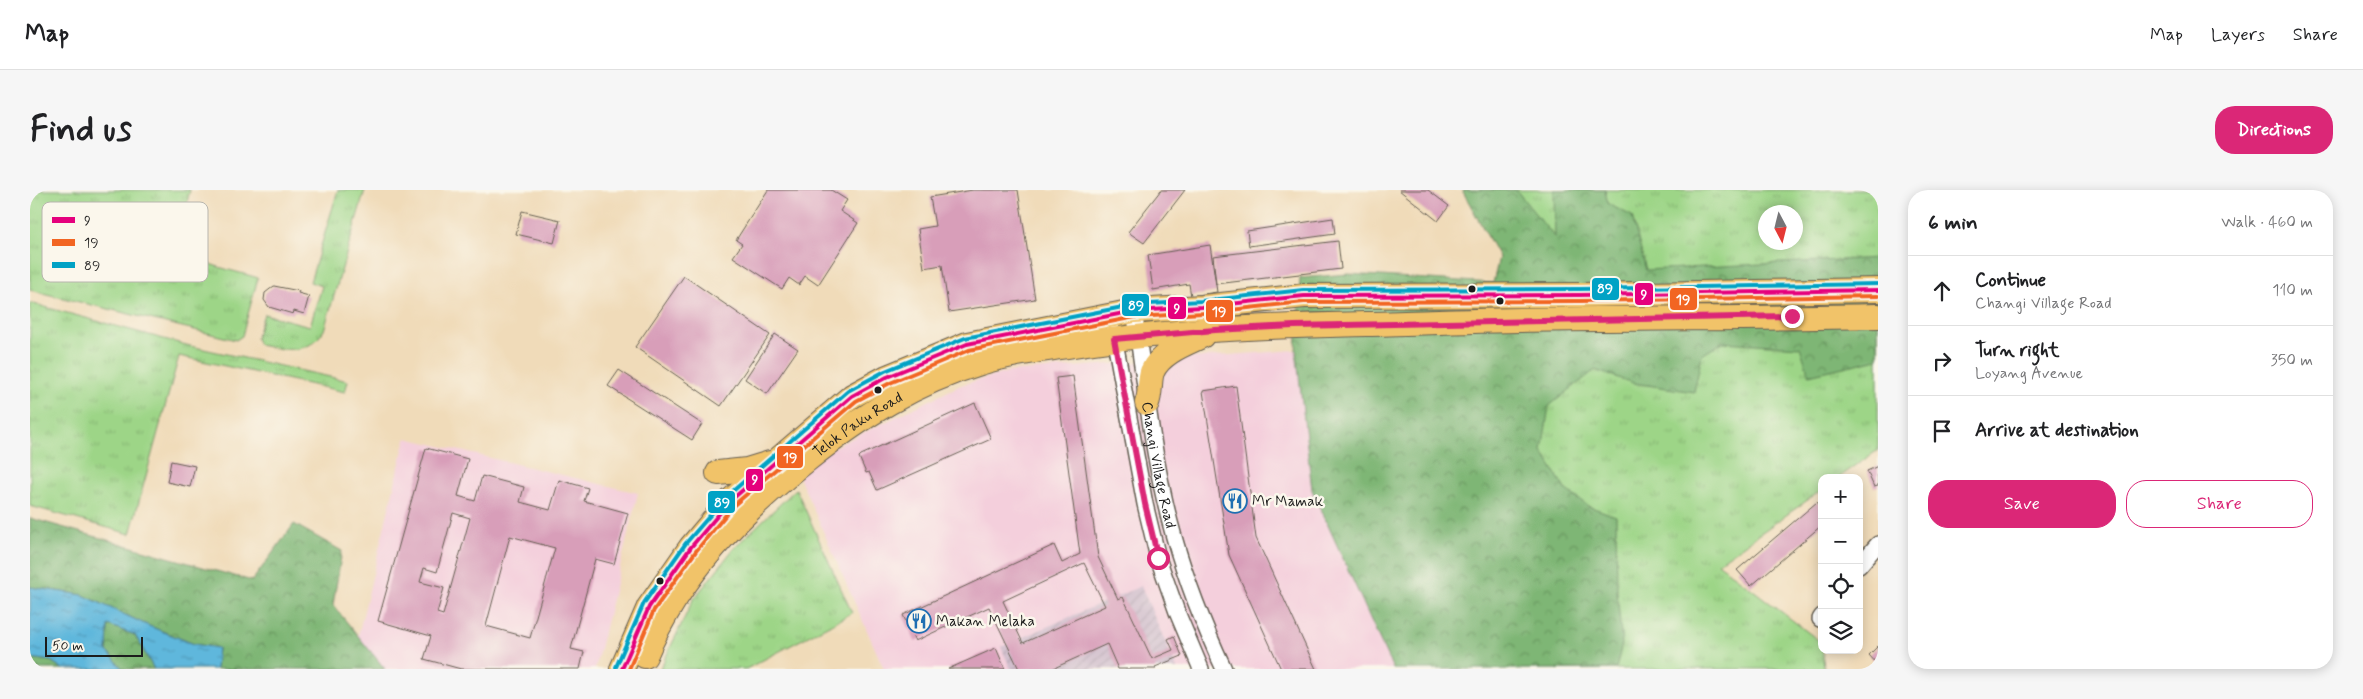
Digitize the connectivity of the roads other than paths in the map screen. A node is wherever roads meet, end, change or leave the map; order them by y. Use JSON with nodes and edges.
{"nodes":[{"id":1,"x":1878,"y":290,"type":"edge"},
{"id":2,"x":1134,"y":311,"type":"junction"},
{"id":3,"x":1111,"y":315,"type":"junction"},
{"id":4,"x":1878,"y":316,"type":"edge"},
{"id":5,"x":1215,"y":330,"type":"junction"},
{"id":6,"x":1138,"y":337,"type":"junction"},
{"id":7,"x":1114,"y":339,"type":"junction"},
{"id":8,"x":1147,"y":403,"type":"junction"},
{"id":9,"x":774,"y":462,"type":"junction"},
{"id":10,"x":718,"y":473,"type":"dead end"},
{"id":11,"x":1878,"y":544,"type":"edge"},
{"id":12,"x":1861,"y":564,"type":"edge"},
{"id":13,"x":622,"y":669,"type":"edge"},
{"id":14,"x":639,"y":669,"type":"edge"},
{"id":15,"x":1201,"y":669,"type":"edge"},
{"id":16,"x":1224,"y":669,"type":"edge"}],
"edges":[{"from":1,"to":2,"type":"main road","name":"Telok Paku Road"},
{"from":2,"to":3,"type":"main road","name":"Telok Paku Road"},
{"from":2,"to":6,"type":"street","name":"Changi Village Road"},
{"from":3,"to":7,"type":"street","name":"Changi Village Road"},
{"from":3,"to":9,"type":"main road","name":"Telok Paku Road"},
{"from":4,"to":5,"type":"main road","name":"Telok Paku Road"},
{"from":5,"to":6,"type":"main road","name":"Telok Paku Road"},
{"from":5,"to":8,"type":"main road"},
{"from":6,"to":7,"type":"main road","name":"Telok Paku Road"},
{"from":6,"to":8,"type":"street","name":"Changi Village Road"},
{"from":7,"to":14,"type":"main road","name":"Telok Paku Road"},
{"from":7,"to":15,"type":"street","name":"Changi Village Road"},
{"from":8,"to":16,"type":"street","name":"Changi Village Road"},
{"from":9,"to":10,"type":"main road"},
{"from":9,"to":13,"type":"main road","name":"Telok Paku Road"},
{"from":11,"to":12,"type":"street"}]}
